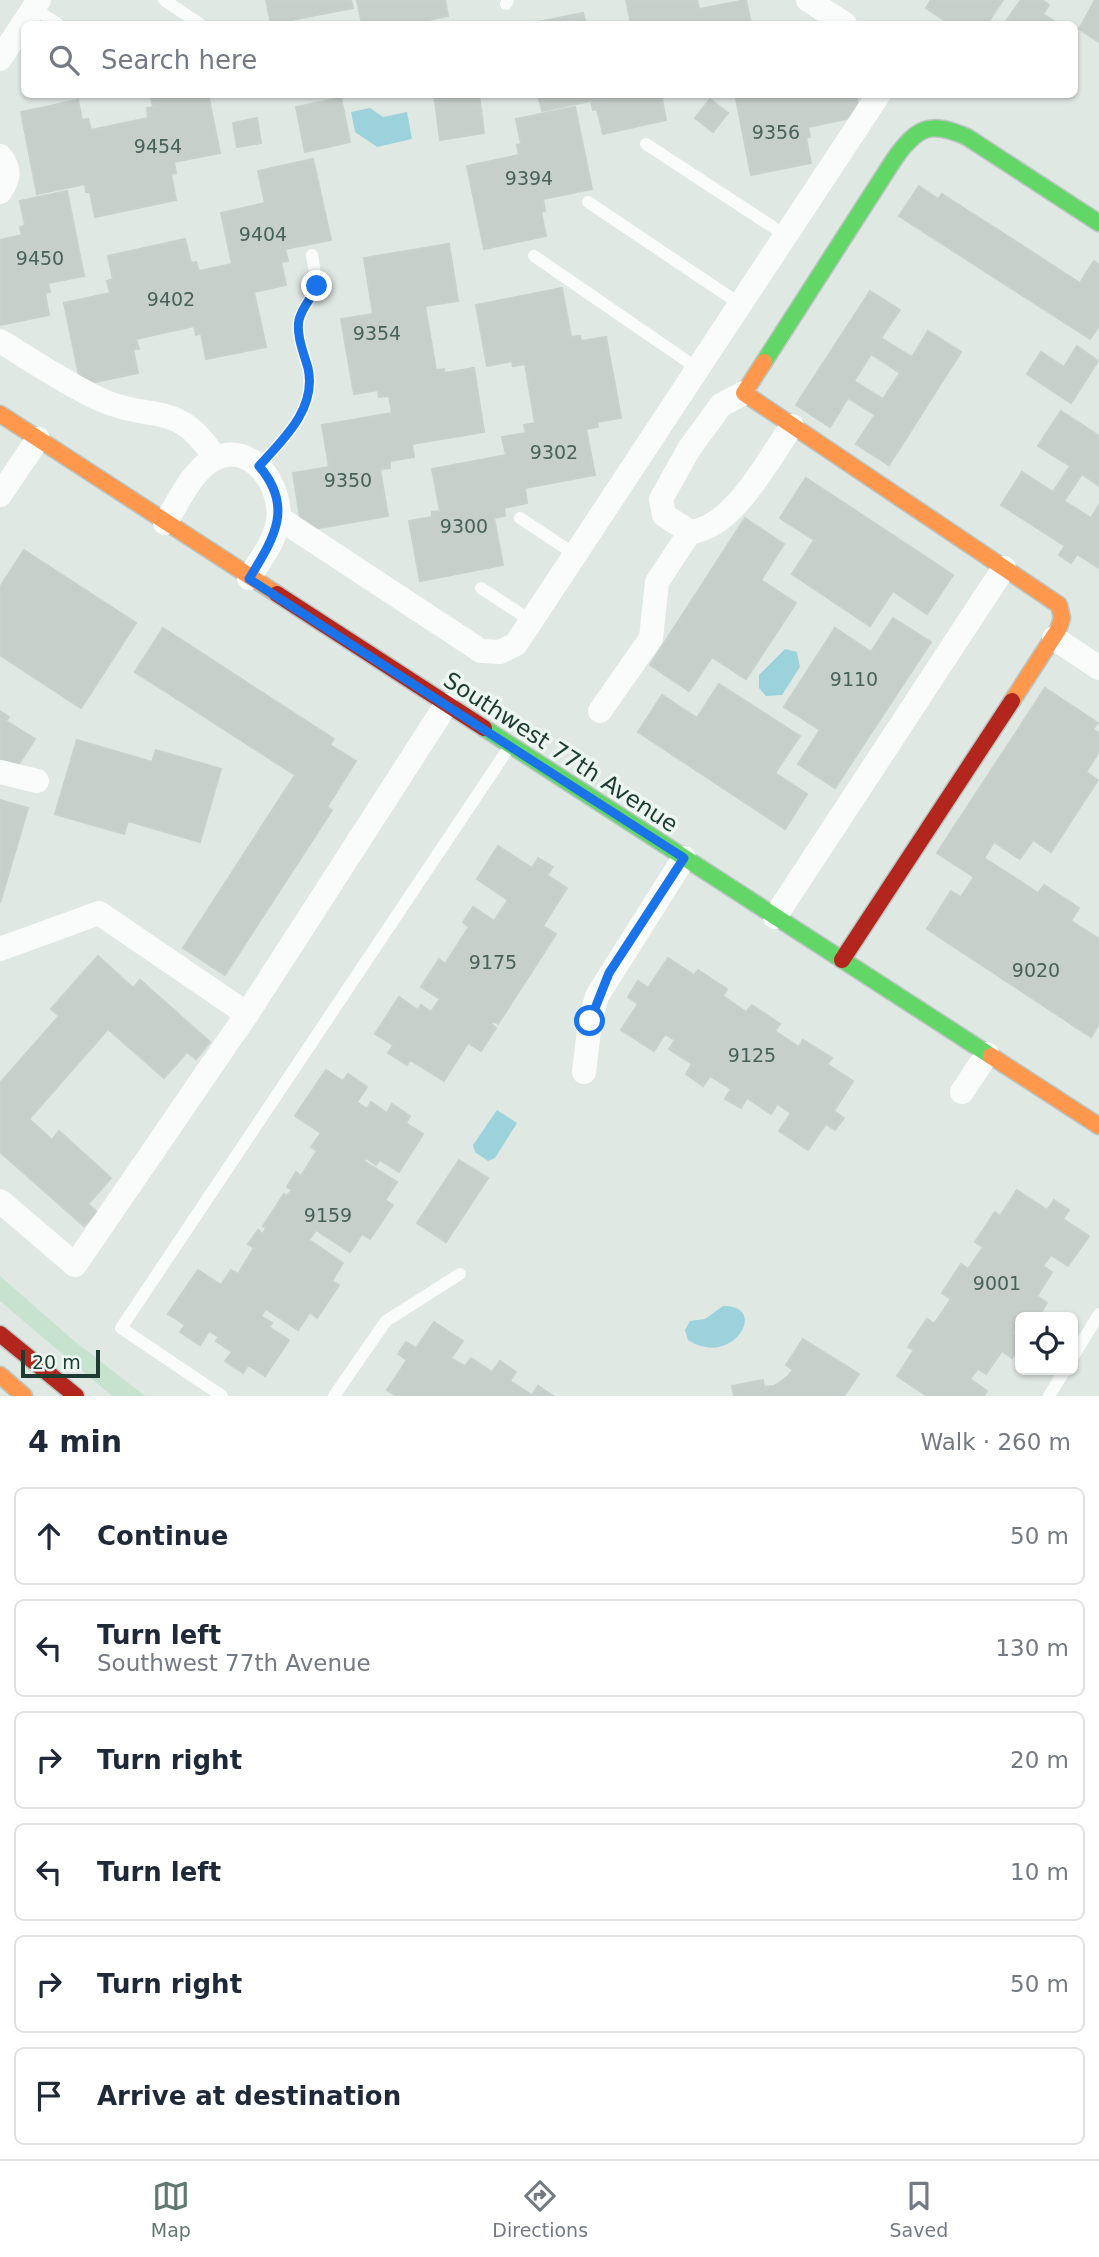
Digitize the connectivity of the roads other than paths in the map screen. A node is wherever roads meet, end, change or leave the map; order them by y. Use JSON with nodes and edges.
{"nodes":[{"id":1,"x":164,"y":0,"type":"edge"},
{"id":2,"x":808,"y":0,"type":"edge"},
{"id":3,"x":36,"y":4,"type":"edge"},
{"id":4,"x":25,"y":21,"type":"edge"},
{"id":5,"x":55,"y":21,"type":"edge"},
{"id":6,"x":196,"y":21,"type":"edge"},
{"id":7,"x":840,"y":21,"type":"edge"},
{"id":8,"x":21,"y":27,"type":"edge"},
{"id":9,"x":0,"y":59,"type":"edge"},
{"id":10,"x":876,"y":98,"type":"edge"},
{"id":11,"x":646,"y":144,"type":"dead end"},
{"id":12,"x":0,"y":156,"type":"edge"},
{"id":13,"x":0,"y":192,"type":"edge"},
{"id":14,"x":589,"y":202,"type":"dead end"},
{"id":15,"x":1099,"y":223,"type":"edge"},
{"id":16,"x":785,"y":235,"type":"junction"},
{"id":17,"x":312,"y":256,"type":"dead end"},
{"id":18,"x":534,"y":256,"type":"dead end"},
{"id":19,"x":740,"y":303,"type":"junction"},
{"id":20,"x":0,"y":341,"type":"edge"},
{"id":21,"x":697,"y":368,"type":"junction"},
{"id":22,"x":744,"y":393,"type":"junction"},
{"id":23,"x":0,"y":414,"type":"edge"},
{"id":24,"x":792,"y":426,"type":"junction"},
{"id":25,"x":38,"y":439,"type":"junction"},
{"id":26,"x":215,"y":458,"type":"junction"},
{"id":27,"x":259,"y":466,"type":"junction"},
{"id":28,"x":0,"y":495,"type":"edge"},
{"id":29,"x":279,"y":518,"type":"junction"},
{"id":30,"x":520,"y":518,"type":"dead end"},
{"id":31,"x":165,"y":523,"type":"junction"},
{"id":32,"x":690,"y":532,"type":"junction"},
{"id":33,"x":576,"y":555,"type":"junction"},
{"id":34,"x":1004,"y":568,"type":"junction"},
{"id":35,"x":249,"y":579,"type":"junction"},
{"id":36,"x":481,"y":588,"type":"dead end"},
{"id":37,"x":533,"y":622,"type":"junction"},
{"id":38,"x":1054,"y":638,"type":"junction"},
{"id":39,"x":1099,"y":668,"type":"edge"},
{"id":40,"x":446,"y":705,"type":"junction"},
{"id":41,"x":600,"y":711,"type":"dead end"},
{"id":42,"x":510,"y":746,"type":"junction"},
{"id":43,"x":0,"y":772,"type":"edge"},
{"id":44,"x":37,"y":781,"type":"dead end"},
{"id":45,"x":684,"y":858,"type":"junction"},
{"id":46,"x":775,"y":917,"type":"junction"},
{"id":47,"x":0,"y":949,"type":"edge"},
{"id":48,"x":842,"y":960,"type":"junction"},
{"id":49,"x":247,"y":1014,"type":"junction"},
{"id":50,"x":987,"y":1054,"type":"junction"},
{"id":51,"x":584,"y":1072,"type":"dead end"},
{"id":52,"x":962,"y":1092,"type":"dead end"},
{"id":53,"x":1099,"y":1126,"type":"edge"},
{"id":54,"x":0,"y":1201,"type":"edge"},
{"id":55,"x":460,"y":1274,"type":"dead end"},
{"id":56,"x":1099,"y":1314,"type":"edge"},
{"id":57,"x":0,"y":1334,"type":"edge"},
{"id":58,"x":1078,"y":1349,"type":"edge"},
{"id":59,"x":0,"y":1375,"type":"edge"},
{"id":60,"x":1062,"y":1375,"type":"edge"},
{"id":61,"x":24,"y":1396,"type":"edge"},
{"id":62,"x":76,"y":1396,"type":"edge"},
{"id":63,"x":222,"y":1396,"type":"edge"},
{"id":64,"x":334,"y":1396,"type":"edge"},
{"id":65,"x":1049,"y":1396,"type":"edge"}],
"edges":[{"from":1,"to":6,"type":"lane"},
{"from":2,"to":7,"type":"street"},
{"from":3,"to":4,"type":"street"},
{"from":3,"to":5,"type":"lane"},
{"from":8,"to":9,"type":"street"},
{"from":10,"to":16,"type":"street"},
{"from":11,"to":16,"type":"lane"},
{"from":12,"to":13,"type":"street"},
{"from":14,"to":19,"type":"lane"},
{"from":15,"to":22,"type":"main road"},
{"from":16,"to":19,"type":"street"},
{"from":17,"to":27,"type":"lane"},
{"from":18,"to":21,"type":"lane"},
{"from":19,"to":21,"type":"street"},
{"from":20,"to":26,"type":"street"},
{"from":21,"to":33,"type":"street"},
{"from":22,"to":24,"type":"main road"},
{"from":22,"to":32,"type":"street"},
{"from":23,"to":25,"type":"main road","name":"Southwest 77th Avenue"},
{"from":24,"to":32,"type":"street"},
{"from":24,"to":34,"type":"main road"},
{"from":25,"to":28,"type":"street"},
{"from":25,"to":31,"type":"main road","name":"Southwest 77th Avenue"},
{"from":26,"to":27,"type":"street"},
{"from":26,"to":31,"type":"street"},
{"from":27,"to":29,"type":"street"},
{"from":29,"to":35,"type":"street"},
{"from":29,"to":37,"type":"street"},
{"from":30,"to":33,"type":"lane"},
{"from":31,"to":35,"type":"main road","name":"Southwest 77th Avenue"},
{"from":32,"to":41,"type":"street"},
{"from":33,"to":37,"type":"street"},
{"from":34,"to":38,"type":"main road"},
{"from":34,"to":46,"type":"street"},
{"from":35,"to":40,"type":"main road","name":"Southwest 77th Avenue"},
{"from":36,"to":37,"type":"lane"},
{"from":38,"to":39,"type":"street"},
{"from":38,"to":48,"type":"main road"},
{"from":40,"to":42,"type":"main road","name":"Southwest 77th Avenue"},
{"from":40,"to":49,"type":"street"},
{"from":42,"to":45,"type":"main road","name":"Southwest 77th Avenue"},
{"from":42,"to":63,"type":"lane"},
{"from":43,"to":44,"type":"street"},
{"from":45,"to":46,"type":"main road","name":"Southwest 77th Avenue"},
{"from":45,"to":51,"type":"street"},
{"from":46,"to":48,"type":"main road","name":"Southwest 77th Avenue"},
{"from":47,"to":49,"type":"street"},
{"from":48,"to":50,"type":"main road","name":"Southwest 77th Avenue"},
{"from":49,"to":54,"type":"street"},
{"from":50,"to":52,"type":"street"},
{"from":50,"to":53,"type":"main road","name":"Southwest 77th Avenue"},
{"from":55,"to":64,"type":"lane"},
{"from":56,"to":58,"type":"lane"},
{"from":57,"to":62,"type":"main road"},
{"from":59,"to":61,"type":"main road"},
{"from":60,"to":65,"type":"lane"}]}
